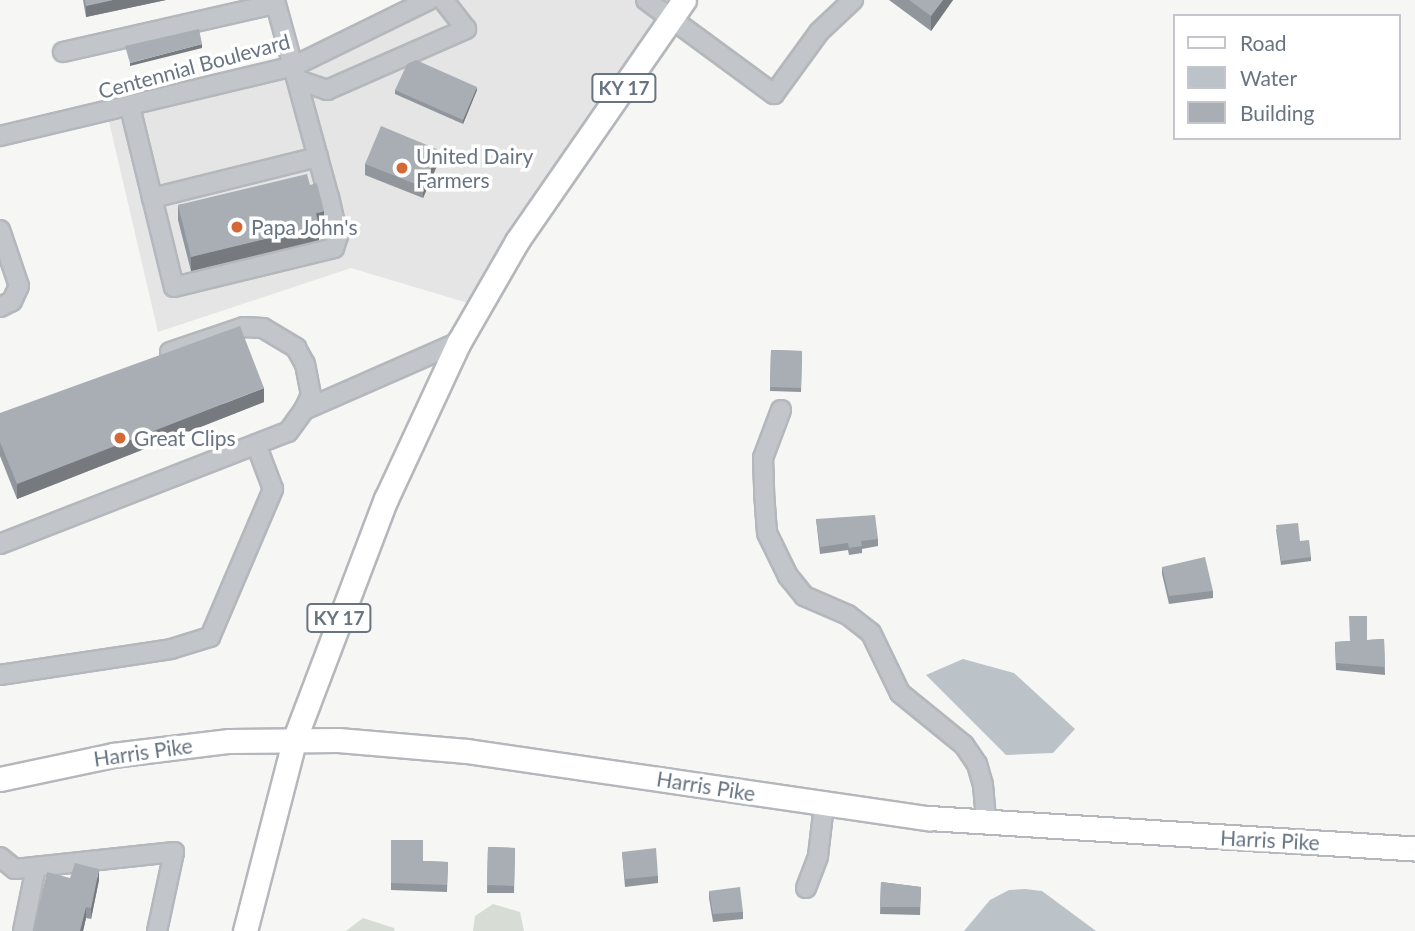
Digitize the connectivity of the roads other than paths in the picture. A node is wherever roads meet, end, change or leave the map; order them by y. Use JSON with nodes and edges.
{"nodes":[{"id":1,"x":429,"y":0,"type":"edge"},
{"id":2,"x":443,"y":0,"type":"edge"},
{"id":3,"x":463,"y":0,"type":"edge"},
{"id":4,"x":646,"y":0,"type":"edge"},
{"id":5,"x":684,"y":0,"type":"edge"},
{"id":6,"x":694,"y":0,"type":"edge"},
{"id":7,"x":853,"y":0,"type":"edge"},
{"id":8,"x":274,"y":2,"type":"edge"},
{"id":9,"x":461,"y":20,"type":"junction"},
{"id":10,"x":672,"y":22,"type":"junction"},
{"id":11,"x":63,"y":52,"type":"dead end"},
{"id":12,"x":296,"y":73,"type":"junction"},
{"id":13,"x":130,"y":107,"type":"junction"},
{"id":14,"x":0,"y":136,"type":"edge"},
{"id":15,"x":318,"y":157,"type":"junction"},
{"id":16,"x":152,"y":198,"type":"junction"},
{"id":17,"x":326,"y":226,"type":"tunnel mouth"},
{"id":18,"x":0,"y":230,"type":"edge"},
{"id":19,"x":331,"y":249,"type":"junction"},
{"id":20,"x":0,"y":307,"type":"edge"},
{"id":21,"x":459,"y":342,"type":"junction"},
{"id":22,"x":149,"y":360,"type":"edge"},
{"id":23,"x":304,"y":410,"type":"junction"},
{"id":24,"x":781,"y":410,"type":"dead end"},
{"id":25,"x":256,"y":444,"type":"junction"},
{"id":26,"x":2,"y":538,"type":"edge"},
{"id":27,"x":0,"y":676,"type":"edge"},
{"id":28,"x":295,"y":738,"type":"junction"},
{"id":29,"x":0,"y":779,"type":"edge"},
{"id":30,"x":824,"y":805,"type":"junction"},
{"id":31,"x":986,"y":822,"type":"junction"},
{"id":32,"x":1415,"y":849,"type":"edge"},
{"id":33,"x":0,"y":857,"type":"edge"},
{"id":34,"x":36,"y":867,"type":"junction"},
{"id":35,"x":806,"y":888,"type":"dead end"},
{"id":36,"x":23,"y":931,"type":"edge"},
{"id":37,"x":157,"y":931,"type":"edge"},
{"id":38,"x":245,"y":931,"type":"edge"}],
"edges":[{"from":1,"to":12,"type":"street","name":"Centennial Boulevard"},
{"from":2,"to":9,"type":"street"},
{"from":3,"to":9,"type":"street"},
{"from":4,"to":10,"type":"street"},
{"from":5,"to":10,"type":"main road","number":"KY 17"},
{"from":6,"to":10,"type":"main road","number":"KY 17"},
{"from":7,"to":10,"type":"street"},
{"from":8,"to":11,"type":"street"},
{"from":8,"to":12,"type":"street"},
{"from":9,"to":12,"type":"street"},
{"from":10,"to":21,"type":"main road","number":"KY 17"},
{"from":12,"to":13,"type":"street","name":"Centennial Boulevard"},
{"from":12,"to":15,"type":"street"},
{"from":13,"to":14,"type":"street","name":"Centennial Boulevard"},
{"from":13,"to":16,"type":"street"},
{"from":15,"to":16,"type":"street"},
{"from":15,"to":19,"type":"street"},
{"from":16,"to":19,"type":"street"},
{"from":17,"to":19,"type":"street"},
{"from":18,"to":20,"type":"street"},
{"from":21,"to":23,"type":"street"},
{"from":21,"to":28,"type":"main road","number":"KY 17"},
{"from":22,"to":23,"type":"street"},
{"from":23,"to":25,"type":"street"},
{"from":24,"to":31,"type":"street"},
{"from":25,"to":26,"type":"street"},
{"from":25,"to":27,"type":"street"},
{"from":28,"to":29,"type":"main road","name":"Harris Pike"},
{"from":28,"to":30,"type":"main road","name":"Harris Pike"},
{"from":28,"to":38,"type":"main road","number":"KY 17"},
{"from":30,"to":31,"type":"main road","name":"Harris Pike"},
{"from":30,"to":35,"type":"street"},
{"from":31,"to":32,"type":"main road","name":"Harris Pike"},
{"from":33,"to":34,"type":"street"},
{"from":34,"to":36,"type":"street"},
{"from":34,"to":37,"type":"street"}]}
